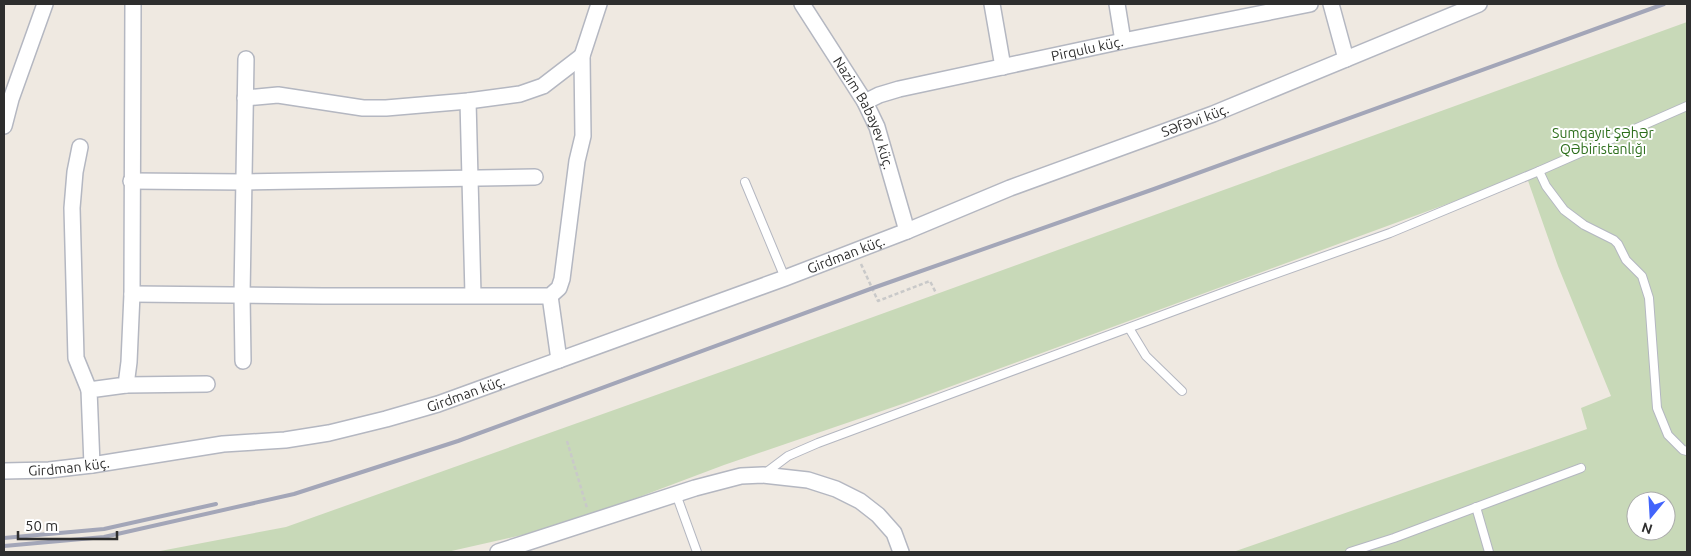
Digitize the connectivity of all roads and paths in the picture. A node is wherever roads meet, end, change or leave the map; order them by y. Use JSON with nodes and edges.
{"nodes":[{"id":1,"x":45,"y":4,"type":"edge"},
{"id":2,"x":133,"y":4,"type":"edge"},
{"id":3,"x":599,"y":4,"type":"edge"},
{"id":4,"x":802,"y":4,"type":"edge"},
{"id":5,"x":992,"y":4,"type":"edge"},
{"id":6,"x":1116,"y":4,"type":"edge"},
{"id":7,"x":1310,"y":4,"type":"edge"},
{"id":8,"x":1331,"y":4,"type":"edge"},
{"id":9,"x":1479,"y":4,"type":"edge"},
{"id":10,"x":1123,"y":41,"type":"junction"},
{"id":11,"x":582,"y":56,"type":"junction"},
{"id":12,"x":246,"y":59,"type":"dead end"},
{"id":13,"x":1346,"y":59,"type":"junction"},
{"id":14,"x":1003,"y":67,"type":"junction"},
{"id":15,"x":245,"y":98,"type":"junction"},
{"id":16,"x":468,"y":101,"type":"junction"},
{"id":17,"x":865,"y":102,"type":"junction"},
{"id":18,"x":1687,"y":106,"type":"edge"},
{"id":19,"x":4,"y":126,"type":"edge"},
{"id":20,"x":80,"y":147,"type":"dead end"},
{"id":21,"x":1539,"y":171,"type":"junction"},
{"id":22,"x":536,"y":177,"type":"dead end"},
{"id":23,"x":470,"y":178,"type":"junction"},
{"id":24,"x":131,"y":181,"type":"junction"},
{"id":25,"x":244,"y":182,"type":"junction"},
{"id":26,"x":744,"y":182,"type":"dead end"},
{"id":27,"x":908,"y":231,"type":"junction"},
{"id":28,"x":855,"y":251,"type":"junction"},
{"id":29,"x":785,"y":278,"type":"junction"},
{"id":30,"x":936,"y":293,"type":"dead end"},
{"id":31,"x":132,"y":294,"type":"junction"},
{"id":32,"x":242,"y":295,"type":"junction"},
{"id":33,"x":473,"y":295,"type":"junction"},
{"id":34,"x":550,"y":296,"type":"junction"},
{"id":35,"x":1129,"y":328,"type":"junction"},
{"id":36,"x":559,"y":360,"type":"junction"},
{"id":37,"x":244,"y":362,"type":"dead end"},
{"id":38,"x":207,"y":384,"type":"dead end"},
{"id":39,"x":126,"y":385,"type":"junction"},
{"id":40,"x":89,"y":390,"type":"junction"},
{"id":41,"x":1182,"y":391,"type":"dead end"},
{"id":42,"x":567,"y":440,"type":"dead end"},
{"id":43,"x":1687,"y":451,"type":"edge"},
{"id":44,"x":92,"y":465,"type":"junction"},
{"id":45,"x":1581,"y":468,"type":"dead end"},
{"id":46,"x":4,"y":471,"type":"edge"},
{"id":47,"x":763,"y":475,"type":"junction"},
{"id":48,"x":676,"y":494,"type":"junction"},
{"id":49,"x":1476,"y":507,"type":"junction"},
{"id":50,"x":591,"y":522,"type":"junction"},
{"id":51,"x":498,"y":552,"type":"edge"},
{"id":52,"x":697,"y":552,"type":"edge"},
{"id":53,"x":901,"y":552,"type":"edge"},
{"id":54,"x":1353,"y":552,"type":"edge"},
{"id":55,"x":1489,"y":552,"type":"edge"}],
"edges":[{"from":1,"to":19,"type":"street"},
{"from":2,"to":24,"type":"street"},
{"from":3,"to":11,"type":"street"},
{"from":4,"to":17,"type":"street","name":"Nazim Babayev küç."},
{"from":5,"to":14,"type":"street"},
{"from":6,"to":10,"type":"street"},
{"from":7,"to":10,"type":"street","name":"Pirqulu küç."},
{"from":8,"to":13,"type":"street"},
{"from":9,"to":13,"type":"street","name":"Səfəvi küç."},
{"from":10,"to":14,"type":"street","name":"Pirqulu küç."},
{"from":11,"to":16,"type":"street"},
{"from":11,"to":34,"type":"street"},
{"from":12,"to":15,"type":"street"},
{"from":13,"to":27,"type":"street","name":"Səfəvi küç."},
{"from":14,"to":17,"type":"street","name":"Pirqulu küç."},
{"from":15,"to":16,"type":"street"},
{"from":15,"to":25,"type":"street"},
{"from":16,"to":23,"type":"street"},
{"from":17,"to":27,"type":"street","name":"Nazim Babayev küç."},
{"from":18,"to":21,"type":"lane"},
{"from":20,"to":40,"type":"street"},
{"from":21,"to":35,"type":"lane"},
{"from":21,"to":43,"type":"lane"},
{"from":22,"to":23,"type":"street"},
{"from":23,"to":25,"type":"street"},
{"from":23,"to":33,"type":"street"},
{"from":24,"to":25,"type":"street"},
{"from":24,"to":31,"type":"street"},
{"from":25,"to":32,"type":"street"},
{"from":26,"to":29,"type":"lane"},
{"from":27,"to":28,"type":"street","name":"Girdman küç."},
{"from":28,"to":29,"type":"street","name":"Girdman küç."},
{"from":28,"to":30,"type":"path"},
{"from":29,"to":36,"type":"street","name":"Girdman küç."},
{"from":31,"to":32,"type":"street"},
{"from":31,"to":39,"type":"street"},
{"from":32,"to":33,"type":"street"},
{"from":32,"to":37,"type":"street"},
{"from":33,"to":34,"type":"street"},
{"from":34,"to":36,"type":"street"},
{"from":35,"to":41,"type":"lane"},
{"from":35,"to":47,"type":"lane"},
{"from":36,"to":44,"type":"street","name":"Girdman küç."},
{"from":38,"to":39,"type":"street"},
{"from":39,"to":40,"type":"street"},
{"from":40,"to":44,"type":"street"},
{"from":42,"to":50,"type":"path"},
{"from":44,"to":46,"type":"street","name":"Girdman küç."},
{"from":45,"to":49,"type":"lane"},
{"from":47,"to":48,"type":"street"},
{"from":47,"to":53,"type":"street"},
{"from":48,"to":50,"type":"street"},
{"from":48,"to":52,"type":"lane"},
{"from":49,"to":54,"type":"lane"},
{"from":49,"to":55,"type":"lane"},
{"from":50,"to":51,"type":"street"}]}
